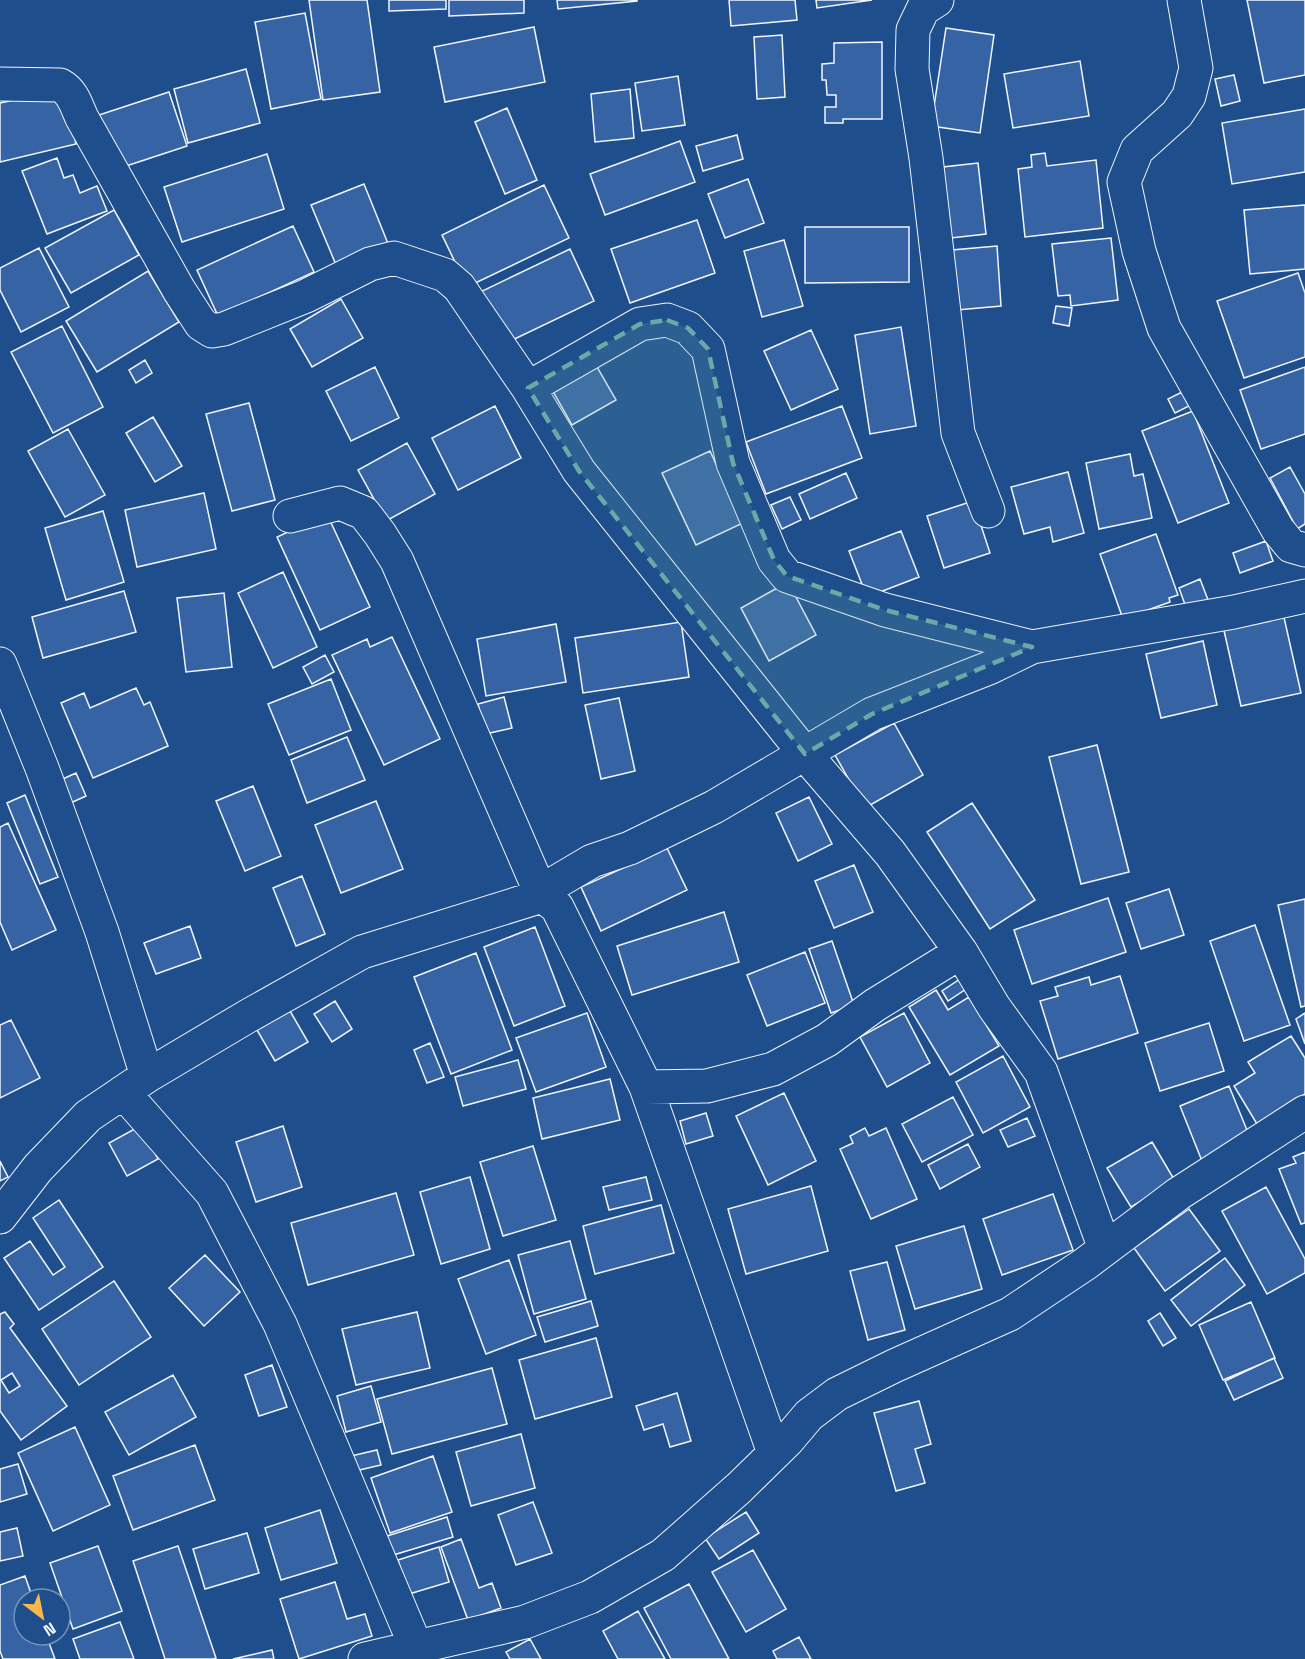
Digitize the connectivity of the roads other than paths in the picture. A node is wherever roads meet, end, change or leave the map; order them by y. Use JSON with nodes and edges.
{"nodes":[{"id":1,"x":937,"y":0,"type":"edge"},
{"id":2,"x":1184,"y":0,"type":"edge"},
{"id":3,"x":0,"y":84,"type":"edge"},
{"id":4,"x":528,"y":388,"type":"junction"},
{"id":5,"x":988,"y":512,"type":"dead end"},
{"id":6,"x":290,"y":516,"type":"dead end"},
{"id":7,"x":1305,"y":550,"type":"edge"},
{"id":8,"x":1305,"y":596,"type":"edge"},
{"id":9,"x":1032,"y":647,"type":"junction"},
{"id":10,"x":0,"y":664,"type":"edge"},
{"id":11,"x":805,"y":754,"type":"junction"},
{"id":12,"x":542,"y":896,"type":"junction"},
{"id":13,"x":962,"y":952,"type":"junction"},
{"id":14,"x":135,"y":1084,"type":"junction"},
{"id":15,"x":646,"y":1087,"type":"junction"},
{"id":16,"x":1305,"y":1112,"type":"edge"},
{"id":17,"x":0,"y":1217,"type":"edge"},
{"id":18,"x":1105,"y":1249,"type":"junction"},
{"id":19,"x":774,"y":1454,"type":"junction"},
{"id":20,"x":416,"y":1647,"type":"junction"},
{"id":21,"x":365,"y":1659,"type":"edge"}],
"edges":[{"from":1,"to":5,"type":"street"},
{"from":2,"to":7,"type":"street"},
{"from":3,"to":4,"type":"street"},
{"from":4,"to":9,"type":"street"},
{"from":4,"to":11,"type":"street"},
{"from":6,"to":12,"type":"street"},
{"from":8,"to":9,"type":"street"},
{"from":9,"to":11,"type":"street"},
{"from":10,"to":14,"type":"street"},
{"from":11,"to":12,"type":"street"},
{"from":11,"to":13,"type":"street"},
{"from":12,"to":14,"type":"street"},
{"from":12,"to":15,"type":"street"},
{"from":13,"to":15,"type":"street"},
{"from":13,"to":18,"type":"street"},
{"from":14,"to":17,"type":"street"},
{"from":14,"to":20,"type":"street"},
{"from":15,"to":19,"type":"street"},
{"from":16,"to":18,"type":"street"},
{"from":18,"to":19,"type":"street"},
{"from":19,"to":20,"type":"street"},
{"from":20,"to":21,"type":"street"}]}
